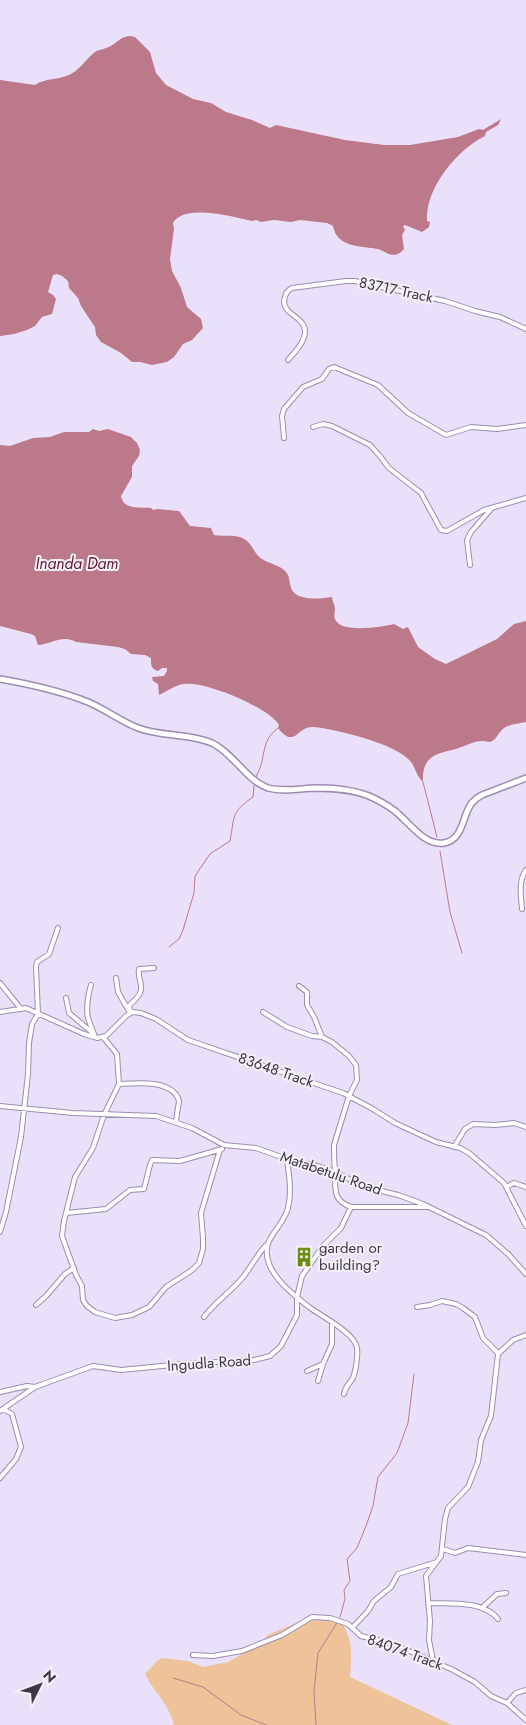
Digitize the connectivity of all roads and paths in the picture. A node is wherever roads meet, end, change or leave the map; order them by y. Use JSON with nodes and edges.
{"nodes":[{"id":1,"x":526,"y":329,"type":"edge"},
{"id":2,"x":288,"y":360,"type":"dead end"},
{"id":3,"x":526,"y":425,"type":"edge"},
{"id":4,"x":313,"y":427,"type":"dead end"},
{"id":5,"x":284,"y":438,"type":"dead end"},
{"id":6,"x":526,"y":498,"type":"edge"},
{"id":7,"x":492,"y":508,"type":"junction"},
{"id":8,"x":470,"y":565,"type":"dead end"},
{"id":9,"x":0,"y":679,"type":"edge"},
{"id":10,"x":526,"y":778,"type":"edge"},
{"id":11,"x":526,"y":870,"type":"edge"},
{"id":12,"x":522,"y":909,"type":"dead end"},
{"id":13,"x":58,"y":928,"type":"dead end"},
{"id":14,"x":154,"y":968,"type":"dead end"},
{"id":15,"x":116,"y":978,"type":"dead end"},
{"id":16,"x":0,"y":983,"type":"edge"},
{"id":17,"x":91,"y":985,"type":"dead end"},
{"id":18,"x":299,"y":986,"type":"dead end"},
{"id":19,"x":66,"y":998,"type":"dead end"},
{"id":20,"x":21,"y":1008,"type":"junction"},
{"id":21,"x":0,"y":1012,"type":"edge"},
{"id":22,"x":263,"y":1012,"type":"dead end"},
{"id":23,"x":130,"y":1013,"type":"junction"},
{"id":24,"x":38,"y":1014,"type":"junction"},
{"id":25,"x":322,"y":1036,"type":"junction"},
{"id":26,"x":95,"y":1037,"type":"junction"},
{"id":27,"x":103,"y":1038,"type":"junction"},
{"id":28,"x":119,"y":1084,"type":"junction"},
{"id":29,"x":349,"y":1096,"type":"junction"},
{"id":30,"x":0,"y":1106,"type":"edge"},
{"id":31,"x":25,"y":1109,"type":"junction"},
{"id":32,"x":104,"y":1115,"type":"junction"},
{"id":33,"x":176,"y":1121,"type":"junction"},
{"id":34,"x":526,"y":1126,"type":"edge"},
{"id":35,"x":224,"y":1145,"type":"junction"},
{"id":36,"x":454,"y":1147,"type":"junction"},
{"id":37,"x":220,"y":1150,"type":"junction"},
{"id":38,"x":287,"y":1159,"type":"junction"},
{"id":39,"x":335,"y":1172,"type":"junction"},
{"id":40,"x":506,"y":1187,"type":"junction"},
{"id":41,"x":526,"y":1187,"type":"edge"},
{"id":42,"x":351,"y":1207,"type":"junction"},
{"id":43,"x":431,"y":1207,"type":"junction"},
{"id":44,"x":66,"y":1213,"type":"junction"},
{"id":45,"x":526,"y":1226,"type":"edge"},
{"id":46,"x":0,"y":1232,"type":"edge"},
{"id":47,"x":266,"y":1245,"type":"junction"},
{"id":48,"x":74,"y":1268,"type":"junction"},
{"id":49,"x":526,"y":1274,"type":"edge"},
{"id":50,"x":297,"y":1297,"type":"junction"},
{"id":51,"x":36,"y":1305,"type":"dead end"},
{"id":52,"x":417,"y":1306,"type":"dead end"},
{"id":53,"x":204,"y":1317,"type":"dead end"},
{"id":54,"x":332,"y":1322,"type":"junction"},
{"id":55,"x":526,"y":1335,"type":"edge"},
{"id":56,"x":498,"y":1353,"type":"junction"},
{"id":57,"x":323,"y":1364,"type":"junction"},
{"id":58,"x":307,"y":1371,"type":"dead end"},
{"id":59,"x":318,"y":1381,"type":"dead end"},
{"id":60,"x":35,"y":1387,"type":"junction"},
{"id":61,"x":0,"y":1392,"type":"edge"},
{"id":62,"x":344,"y":1394,"type":"dead end"},
{"id":63,"x":1,"y":1410,"type":"edge"},
{"id":64,"x":0,"y":1478,"type":"edge"},
{"id":65,"x":443,"y":1548,"type":"junction"},
{"id":66,"x":526,"y":1554,"type":"edge"},
{"id":67,"x":437,"y":1562,"type":"junction"},
{"id":68,"x":506,"y":1593,"type":"dead end"},
{"id":69,"x":428,"y":1603,"type":"junction"},
{"id":70,"x":482,"y":1608,"type":"junction"},
{"id":71,"x":498,"y":1619,"type":"dead end"},
{"id":72,"x":352,"y":1628,"type":"junction"},
{"id":73,"x":193,"y":1655,"type":"dead end"},
{"id":74,"x":433,"y":1661,"type":"junction"},
{"id":75,"x":526,"y":1690,"type":"edge"},
{"id":76,"x":507,"y":1703,"type":"junction"},
{"id":77,"x":526,"y":1720,"type":"edge"}],
"edges":[{"from":1,"to":2,"type":"street","name":"83717 Track"},
{"from":3,"to":5,"type":"street"},
{"from":4,"to":7,"type":"street"},
{"from":6,"to":7,"type":"street"},
{"from":7,"to":8,"type":"street"},
{"from":9,"to":10,"type":"street"},
{"from":11,"to":12,"type":"street"},
{"from":13,"to":24,"type":"street"},
{"from":14,"to":23,"type":"street"},
{"from":15,"to":23,"type":"street"},
{"from":16,"to":20,"type":"street"},
{"from":17,"to":26,"type":"street"},
{"from":18,"to":25,"type":"street"},
{"from":19,"to":26,"type":"street"},
{"from":20,"to":21,"type":"street"},
{"from":20,"to":24,"type":"street"},
{"from":22,"to":25,"type":"street"},
{"from":23,"to":27,"type":"street"},
{"from":23,"to":29,"type":"street","name":"83648 Track"},
{"from":24,"to":26,"type":"street"},
{"from":24,"to":31,"type":"street"},
{"from":25,"to":29,"type":"street"},
{"from":26,"to":27,"type":"street"},
{"from":27,"to":28,"type":"street"},
{"from":28,"to":32,"type":"street"},
{"from":28,"to":33,"type":"street"},
{"from":29,"to":36,"type":"street","name":"83648 Track"},
{"from":29,"to":39,"type":"street"},
{"from":30,"to":31,"type":"street","name":"Matabetulu Road"},
{"from":31,"to":32,"type":"street","name":"Matabetulu Road"},
{"from":31,"to":46,"type":"street"},
{"from":32,"to":33,"type":"street","name":"Matabetulu Road"},
{"from":32,"to":44,"type":"street"},
{"from":33,"to":35,"type":"street","name":"Matabetulu Road"},
{"from":34,"to":36,"type":"street"},
{"from":35,"to":37,"type":"street"},
{"from":35,"to":38,"type":"street","name":"Matabetulu Road"},
{"from":36,"to":40,"type":"street","name":"83648 Track"},
{"from":37,"to":44,"type":"street"},
{"from":37,"to":48,"type":"street"},
{"from":38,"to":39,"type":"street","name":"Matabetulu Road"},
{"from":38,"to":47,"type":"street"},
{"from":39,"to":42,"type":"street"},
{"from":39,"to":43,"type":"street","name":"Matabetulu Road"},
{"from":40,"to":41,"type":"street"},
{"from":40,"to":45,"type":"street","name":"83648 Track"},
{"from":42,"to":43,"type":"street"},
{"from":42,"to":50,"type":"street","name":"Ingudla Road"},
{"from":43,"to":49,"type":"street","name":"Matabetulu Road"},
{"from":44,"to":48,"type":"street"},
{"from":47,"to":50,"type":"street"},
{"from":47,"to":53,"type":"street"},
{"from":48,"to":51,"type":"street"},
{"from":50,"to":54,"type":"street"},
{"from":50,"to":60,"type":"street","name":"Ingudla Road"},
{"from":52,"to":56,"type":"street"},
{"from":54,"to":57,"type":"street"},
{"from":54,"to":62,"type":"street"},
{"from":55,"to":56,"type":"street"},
{"from":56,"to":65,"type":"street"},
{"from":57,"to":58,"type":"street"},
{"from":57,"to":59,"type":"street"},
{"from":60,"to":61,"type":"street"},
{"from":60,"to":63,"type":"street","name":"Ingudla Road"},
{"from":63,"to":64,"type":"street"},
{"from":65,"to":66,"type":"street"},
{"from":65,"to":67,"type":"street"},
{"from":67,"to":69,"type":"street"},
{"from":67,"to":72,"type":"street"},
{"from":68,"to":70,"type":"street"},
{"from":69,"to":70,"type":"street"},
{"from":69,"to":74,"type":"street"},
{"from":70,"to":71,"type":"street"},
{"from":72,"to":73,"type":"street","name":"84074 Track"},
{"from":72,"to":74,"type":"street","name":"84074 Track"},
{"from":74,"to":76,"type":"street","name":"84074 Track"},
{"from":75,"to":76,"type":"street"},
{"from":76,"to":77,"type":"street","name":"84074 Track"}]}
